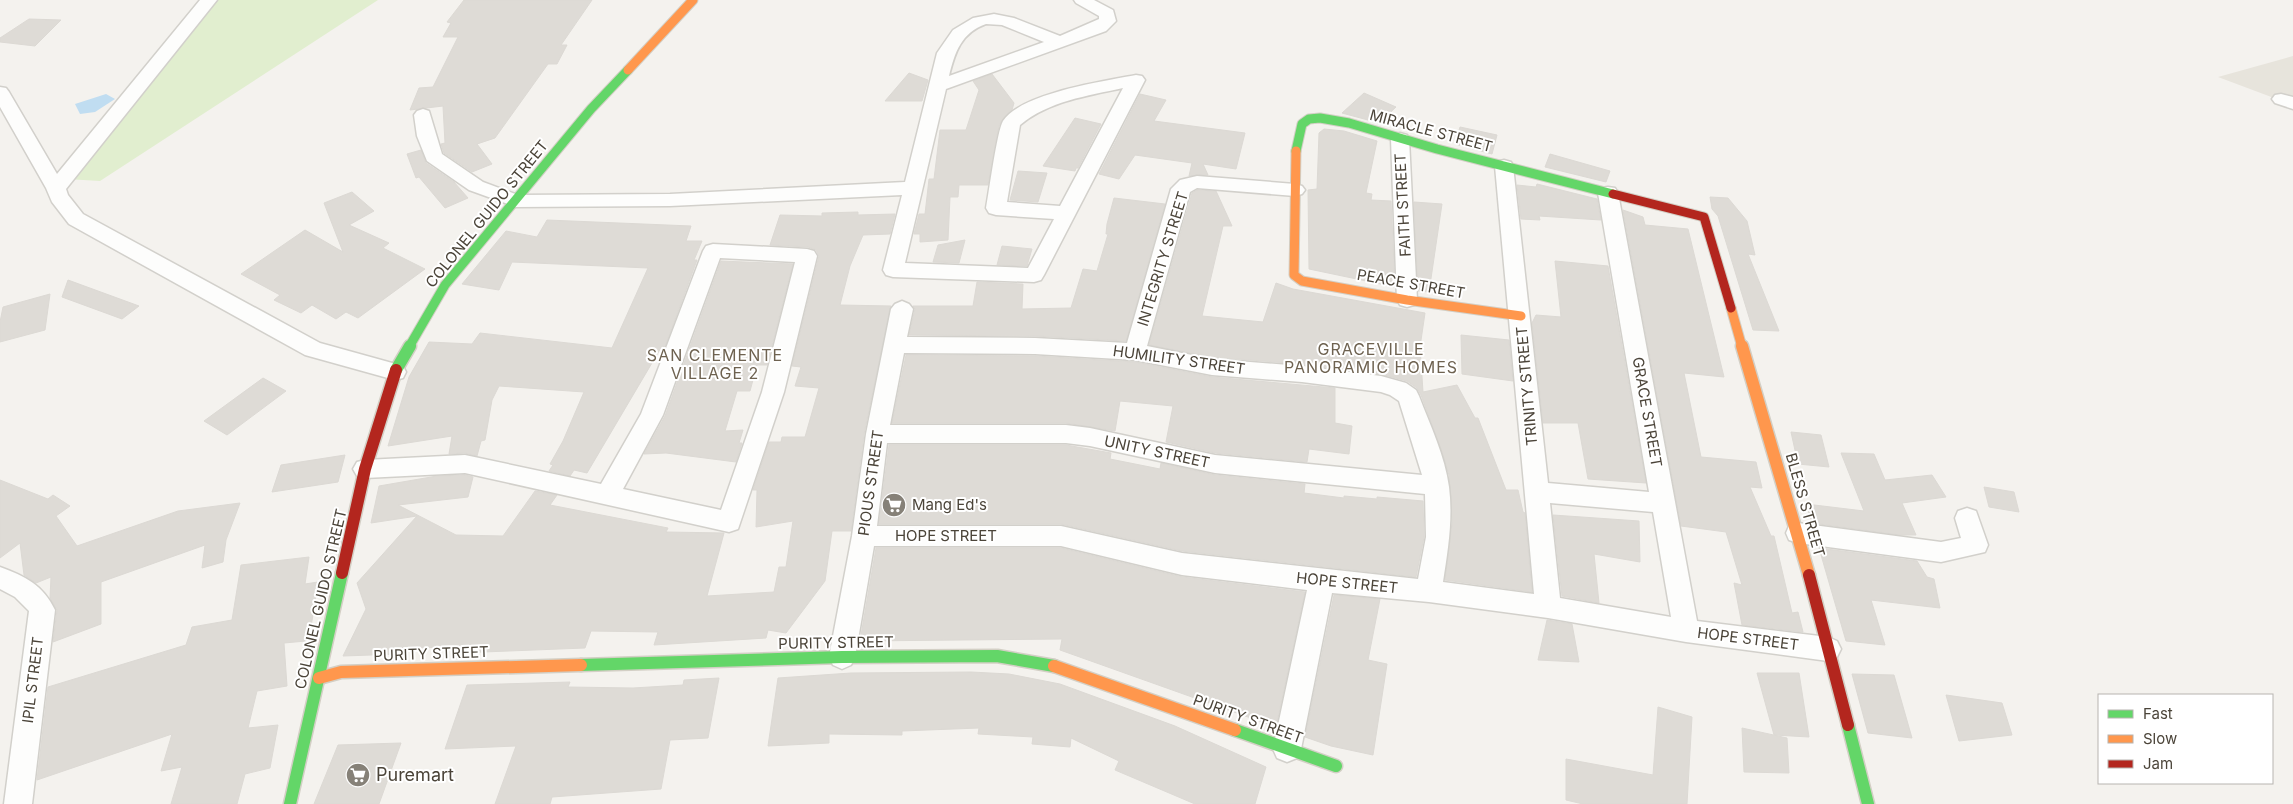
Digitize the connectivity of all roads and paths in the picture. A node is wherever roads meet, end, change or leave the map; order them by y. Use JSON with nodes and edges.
{"nodes":[{"id":1,"x":209,"y":0,"type":"edge"},
{"id":2,"x":693,"y":0,"type":"edge"},
{"id":3,"x":1082,"y":0,"type":"edge"},
{"id":4,"x":1060,"y":42,"type":"junction"},
{"id":5,"x":938,"y":86,"type":"junction"},
{"id":6,"x":0,"y":92,"type":"edge"},
{"id":7,"x":423,"y":114,"type":"dead end"},
{"id":8,"x":1400,"y":139,"type":"junction"},
{"id":9,"x":1504,"y":166,"type":"junction"},
{"id":10,"x":56,"y":188,"type":"junction"},
{"id":11,"x":914,"y":188,"type":"junction"},
{"id":12,"x":1295,"y":190,"type":"junction"},
{"id":13,"x":1608,"y":193,"type":"junction"},
{"id":14,"x":516,"y":201,"type":"junction"},
{"id":15,"x":1066,"y":213,"type":"junction"},
{"id":16,"x":1704,"y":217,"type":"joint"},
{"id":17,"x":1297,"y":278,"type":"joint"},
{"id":18,"x":1408,"y":300,"type":"junction"},
{"id":19,"x":902,"y":309,"type":"dead end"},
{"id":20,"x":1521,"y":316,"type":"junction"},
{"id":21,"x":896,"y":345,"type":"junction"},
{"id":22,"x":1135,"y":352,"type":"junction"},
{"id":23,"x":395,"y":372,"type":"junction"},
{"id":24,"x":878,"y":434,"type":"junction"},
{"id":25,"x":366,"y":468,"type":"junction"},
{"id":26,"x":1437,"y":486,"type":"junction"},
{"id":27,"x":1537,"y":492,"type":"junction"},
{"id":28,"x":607,"y":496,"type":"junction"},
{"id":29,"x":1663,"y":503,"type":"junction"},
{"id":30,"x":1967,"y":518,"type":"dead end"},
{"id":31,"x":1798,"y":533,"type":"junction"},
{"id":32,"x":864,"y":536,"type":"junction"},
{"id":33,"x":0,"y":578,"type":"edge"},
{"id":34,"x":1322,"y":581,"type":"junction"},
{"id":35,"x":1428,"y":591,"type":"junction"},
{"id":36,"x":1548,"y":607,"type":"junction"},
{"id":37,"x":1686,"y":631,"type":"junction"},
{"id":38,"x":1828,"y":649,"type":"junction"},
{"id":39,"x":842,"y":657,"type":"junction"},
{"id":40,"x":319,"y":678,"type":"junction"},
{"id":41,"x":1287,"y":749,"type":"junction"},
{"id":42,"x":1336,"y":766,"type":"dead end"},
{"id":43,"x":18,"y":804,"type":"edge"},
{"id":44,"x":290,"y":804,"type":"edge"},
{"id":45,"x":1868,"y":804,"type":"edge"}],
"edges":[{"from":1,"to":10,"type":"street"},
{"from":2,"to":14,"type":"street","name":"COLONEL GUIDO STREET"},
{"from":3,"to":4,"type":"street"},
{"from":4,"to":5,"type":"street"},
{"from":4,"to":5,"type":"street"},
{"from":5,"to":11,"type":"street"},
{"from":6,"to":10,"type":"street"},
{"from":7,"to":14,"type":"street"},
{"from":8,"to":9,"type":"street","name":"MIRACLE STREET"},
{"from":8,"to":12,"type":"street","name":"MIRACLE STREET"},
{"from":8,"to":18,"type":"street","name":"FAITH STREET"},
{"from":9,"to":13,"type":"street","name":"MIRACLE STREET"},
{"from":9,"to":20,"type":"street","name":"TRINITY STREET"},
{"from":10,"to":23,"type":"street"},
{"from":11,"to":14,"type":"street"},
{"from":11,"to":15,"type":"street"},
{"from":12,"to":17,"type":"street","name":"MIRACLE STREET"},
{"from":12,"to":22,"type":"street","name":"INTEGRITY STREET"},
{"from":13,"to":16,"type":"street","name":"MIRACLE STREET"},
{"from":13,"to":29,"type":"street","name":"GRACE STREET"},
{"from":14,"to":23,"type":"street","name":"COLONEL GUIDO STREET"},
{"from":15,"to":15,"type":"street"},
{"from":16,"to":31,"type":"street","name":"BLESS STREET"},
{"from":17,"to":18,"type":"street","name":"PEACE STREET"},
{"from":18,"to":20,"type":"street","name":"PEACE STREET"},
{"from":19,"to":21,"type":"street","name":"PIOUS STREET"},
{"from":20,"to":27,"type":"street","name":"TRINITY STREET"},
{"from":21,"to":22,"type":"street","name":"HUMILITY STREET"},
{"from":21,"to":24,"type":"street","name":"PIOUS STREET"},
{"from":22,"to":26,"type":"street","name":"HUMILITY STREET"},
{"from":23,"to":25,"type":"street","name":"COLONEL GUIDO STREET"},
{"from":24,"to":26,"type":"street","name":"UNITY STREET"},
{"from":24,"to":32,"type":"street","name":"PIOUS STREET"},
{"from":25,"to":28,"type":"street"},
{"from":25,"to":40,"type":"street","name":"COLONEL GUIDO STREET"},
{"from":26,"to":35,"type":"street","name":"HUMILITY STREET"},
{"from":27,"to":29,"type":"street"},
{"from":27,"to":36,"type":"street","name":"TRINITY STREET"},
{"from":28,"to":28,"type":"street"},
{"from":29,"to":37,"type":"street","name":"GRACE STREET"},
{"from":30,"to":31,"type":"street"},
{"from":31,"to":38,"type":"street","name":"BLESS STREET"},
{"from":32,"to":34,"type":"street","name":"HOPE STREET"},
{"from":32,"to":39,"type":"street","name":"PIOUS STREET"},
{"from":33,"to":43,"type":"street","name":"IPIL STREET"},
{"from":34,"to":35,"type":"street","name":"HOPE STREET"},
{"from":34,"to":41,"type":"street"},
{"from":35,"to":36,"type":"street","name":"HOPE STREET"},
{"from":36,"to":37,"type":"street","name":"HOPE STREET"},
{"from":37,"to":38,"type":"street","name":"HOPE STREET"},
{"from":38,"to":45,"type":"street","name":"BLESS STREET"},
{"from":39,"to":40,"type":"street","name":"PURITY STREET"},
{"from":39,"to":41,"type":"street","name":"PURITY STREET"},
{"from":40,"to":44,"type":"street","name":"COLONEL GUIDO STREET"},
{"from":41,"to":42,"type":"street","name":"PURITY STREET"}]}
